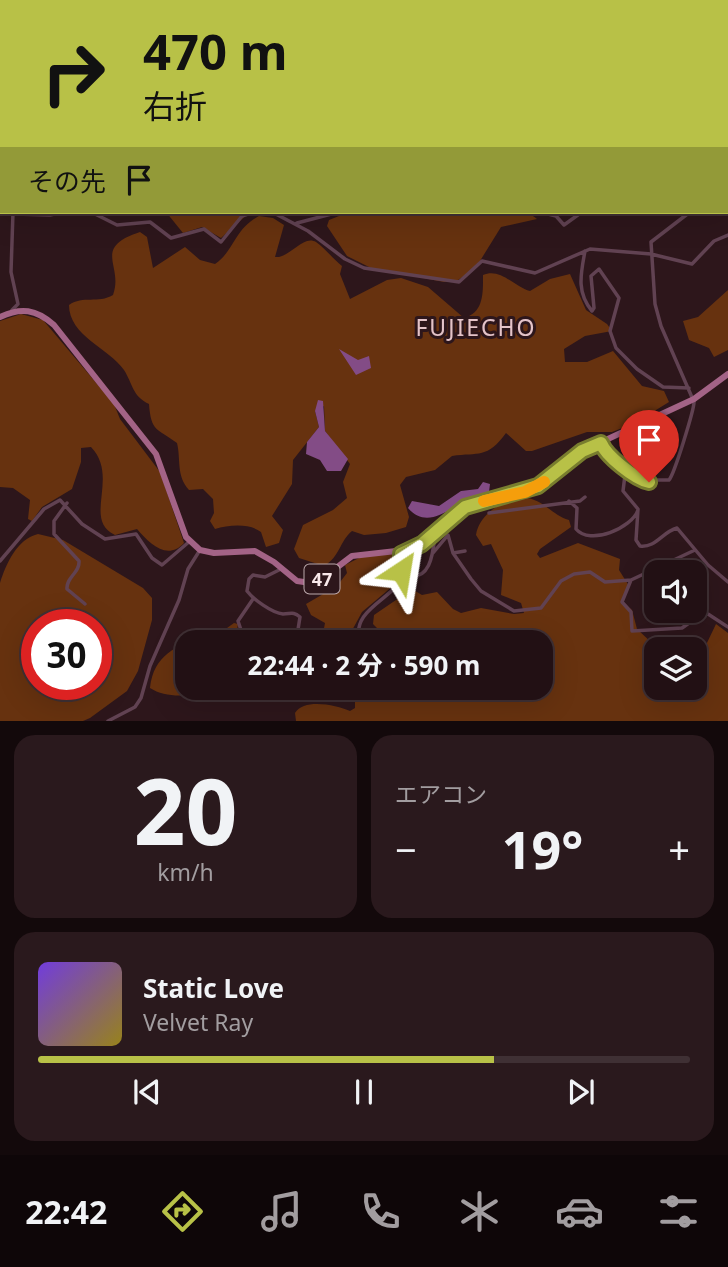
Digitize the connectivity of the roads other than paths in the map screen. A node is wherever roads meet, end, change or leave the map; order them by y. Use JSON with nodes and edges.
{"nodes":[{"id":1,"x":13,"y":214,"type":"edge"},
{"id":2,"x":95,"y":214,"type":"edge"},
{"id":3,"x":248,"y":214,"type":"edge"},
{"id":4,"x":276,"y":214,"type":"edge"},
{"id":5,"x":331,"y":214,"type":"edge"},
{"id":6,"x":548,"y":214,"type":"edge"},
{"id":7,"x":579,"y":214,"type":"edge"},
{"id":8,"x":687,"y":214,"type":"edge"},
{"id":9,"x":295,"y":223,"type":"junction"},
{"id":10,"x":728,"y":235,"type":"edge"},
{"id":11,"x":585,"y":251,"type":"junction"},
{"id":12,"x":651,"y":254,"type":"junction"},
{"id":13,"x":9,"y":313,"type":"junction"},
{"id":14,"x":0,"y":317,"type":"edge"},
{"id":15,"x":728,"y":374,"type":"edge"},
{"id":16,"x":689,"y":388,"type":"junction"},
{"id":17,"x":694,"y":399,"type":"junction"},
{"id":18,"x":601,"y":443,"type":"junction"},
{"id":19,"x":626,"y":467,"type":"junction"},
{"id":20,"x":585,"y":498,"type":"dead end"},
{"id":21,"x":569,"y":500,"type":"junction"},
{"id":22,"x":67,"y":503,"type":"junction"},
{"id":23,"x":638,"y":509,"type":"junction"},
{"id":24,"x":489,"y":513,"type":"dead end"},
{"id":25,"x":435,"y":532,"type":"junction"},
{"id":26,"x":190,"y":541,"type":"junction"},
{"id":27,"x":200,"y":550,"type":"junction"},
{"id":28,"x":695,"y":550,"type":"junction"},
{"id":29,"x":405,"y":551,"type":"junction"},
{"id":30,"x":465,"y":551,"type":"dead end"},
{"id":31,"x":453,"y":552,"type":"junction"},
{"id":32,"x":433,"y":553,"type":"junction"},
{"id":33,"x":0,"y":561,"type":"edge"},
{"id":34,"x":281,"y":569,"type":"junction"},
{"id":35,"x":405,"y":576,"type":"junction"},
{"id":36,"x":631,"y":580,"type":"junction"},
{"id":37,"x":728,"y":582,"type":"edge"},
{"id":38,"x":253,"y":599,"type":"junction"},
{"id":39,"x":85,"y":604,"type":"dead end"},
{"id":40,"x":728,"y":627,"type":"edge"},
{"id":41,"x":241,"y":630,"type":"edge"},
{"id":42,"x":298,"y":630,"type":"edge"},
{"id":43,"x":358,"y":630,"type":"edge"},
{"id":44,"x":108,"y":721,"type":"edge"}],
"edges":[{"from":1,"to":13,"type":"street"},
{"from":2,"to":3,"type":"street"},
{"from":4,"to":9,"type":"street"},
{"from":5,"to":9,"type":"street"},
{"from":6,"to":7,"type":"street"},
{"from":8,"to":12,"type":"street"},
{"from":9,"to":11,"type":"street"},
{"from":10,"to":12,"type":"street"},
{"from":11,"to":12,"type":"street"},
{"from":11,"to":16,"type":"street"},
{"from":12,"to":16,"type":"street"},
{"from":13,"to":14,"type":"main road"},
{"from":13,"to":26,"type":"main road"},
{"from":15,"to":17,"type":"main road","number":"47"},
{"from":16,"to":17,"type":"street"},
{"from":17,"to":18,"type":"main road","number":"47"},
{"from":17,"to":19,"type":"street"},
{"from":18,"to":19,"type":"street"},
{"from":18,"to":25,"type":"main road","number":"47"},
{"from":19,"to":23,"type":"street"},
{"from":20,"to":21,"type":"street"},
{"from":21,"to":23,"type":"street"},
{"from":21,"to":24,"type":"street"},
{"from":22,"to":26,"type":"street"},
{"from":22,"to":33,"type":"street"},
{"from":22,"to":39,"type":"street"},
{"from":23,"to":28,"type":"street"},
{"from":25,"to":29,"type":"main road","number":"47"},
{"from":25,"to":32,"type":"street"},
{"from":26,"to":27,"type":"main road"},
{"from":27,"to":34,"type":"main road","number":"47"},
{"from":27,"to":44,"type":"street"},
{"from":28,"to":36,"type":"street"},
{"from":28,"to":37,"type":"street"},
{"from":29,"to":34,"type":"main road","number":"47"},
{"from":29,"to":35,"type":"street"},
{"from":30,"to":31,"type":"street"},
{"from":31,"to":32,"type":"street"},
{"from":31,"to":36,"type":"street"},
{"from":32,"to":35,"type":"street"},
{"from":34,"to":38,"type":"street"},
{"from":35,"to":43,"type":"street"},
{"from":36,"to":40,"type":"street"},
{"from":38,"to":41,"type":"street"},
{"from":38,"to":42,"type":"street"}]}
